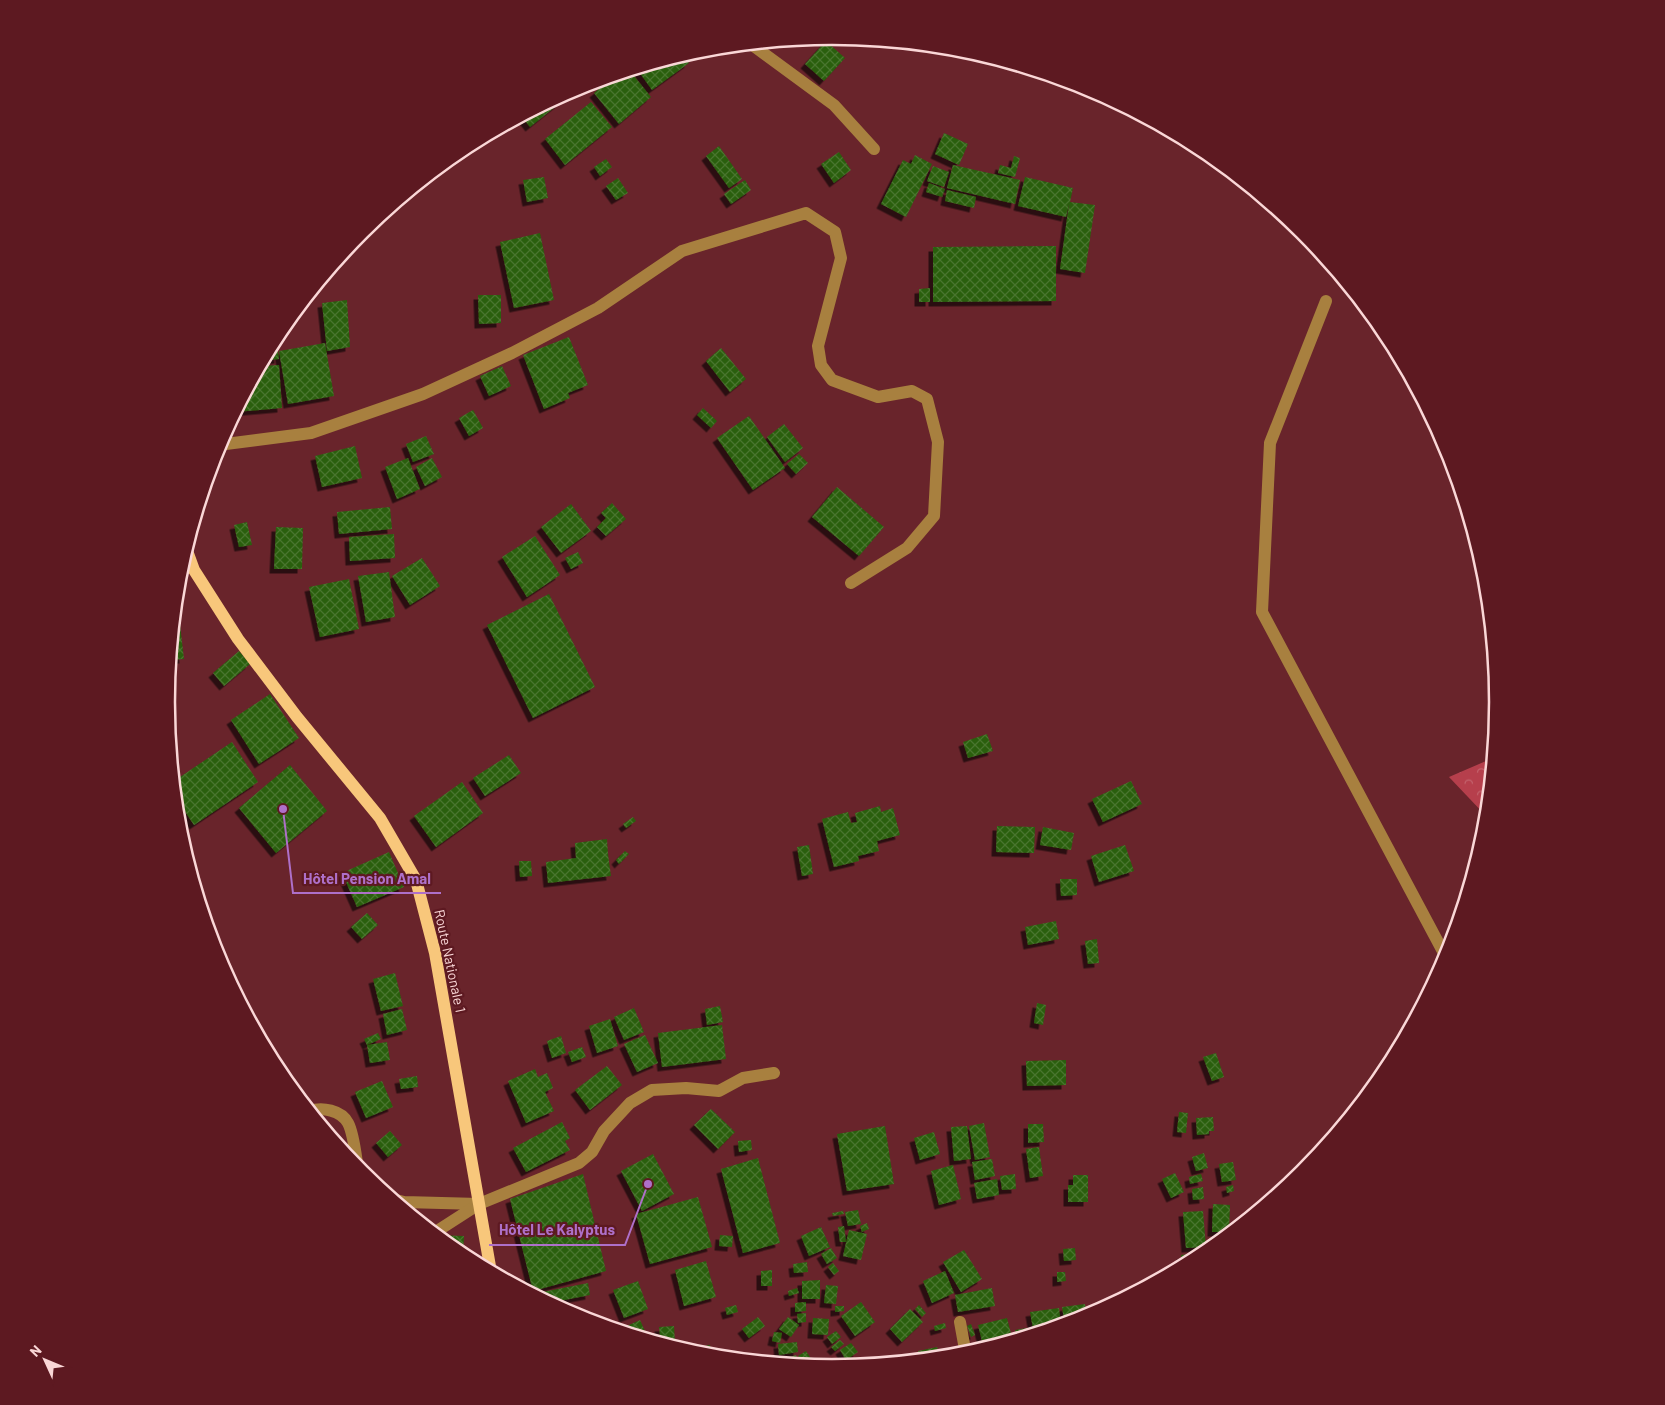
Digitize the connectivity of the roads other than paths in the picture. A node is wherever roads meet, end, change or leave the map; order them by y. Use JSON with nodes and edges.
{"nodes":[{"id":1,"x":759,"y":50,"type":"edge"},
{"id":2,"x":874,"y":149,"type":"dead end"},
{"id":3,"x":1326,"y":301,"type":"dead end"},
{"id":4,"x":228,"y":444,"type":"edge"},
{"id":5,"x":191,"y":561,"type":"edge"},
{"id":6,"x":851,"y":583,"type":"dead end"},
{"id":7,"x":1442,"y":950,"type":"edge"},
{"id":8,"x":774,"y":1073,"type":"dead end"},
{"id":9,"x":316,"y":1109,"type":"edge"},
{"id":10,"x":354,"y":1153,"type":"edge"},
{"id":11,"x":405,"y":1202,"type":"edge"},
{"id":12,"x":479,"y":1204,"type":"junction"},
{"id":13,"x":440,"y":1229,"type":"edge"},
{"id":14,"x":489,"y":1263,"type":"edge"},
{"id":15,"x":960,"y":1322,"type":"dead end"},
{"id":16,"x":964,"y":1346,"type":"edge"}],
"edges":[{"from":1,"to":2,"type":"street"},
{"from":3,"to":7,"type":"street"},
{"from":4,"to":6,"type":"street"},
{"from":5,"to":12,"type":"main road","name":"Route Nationale 1"},
{"from":8,"to":12,"type":"street"},
{"from":9,"to":10,"type":"street"},
{"from":11,"to":12,"type":"street"},
{"from":12,"to":13,"type":"street"},
{"from":12,"to":14,"type":"main road","name":"Route Nationale 1"},
{"from":15,"to":16,"type":"street"}]}
